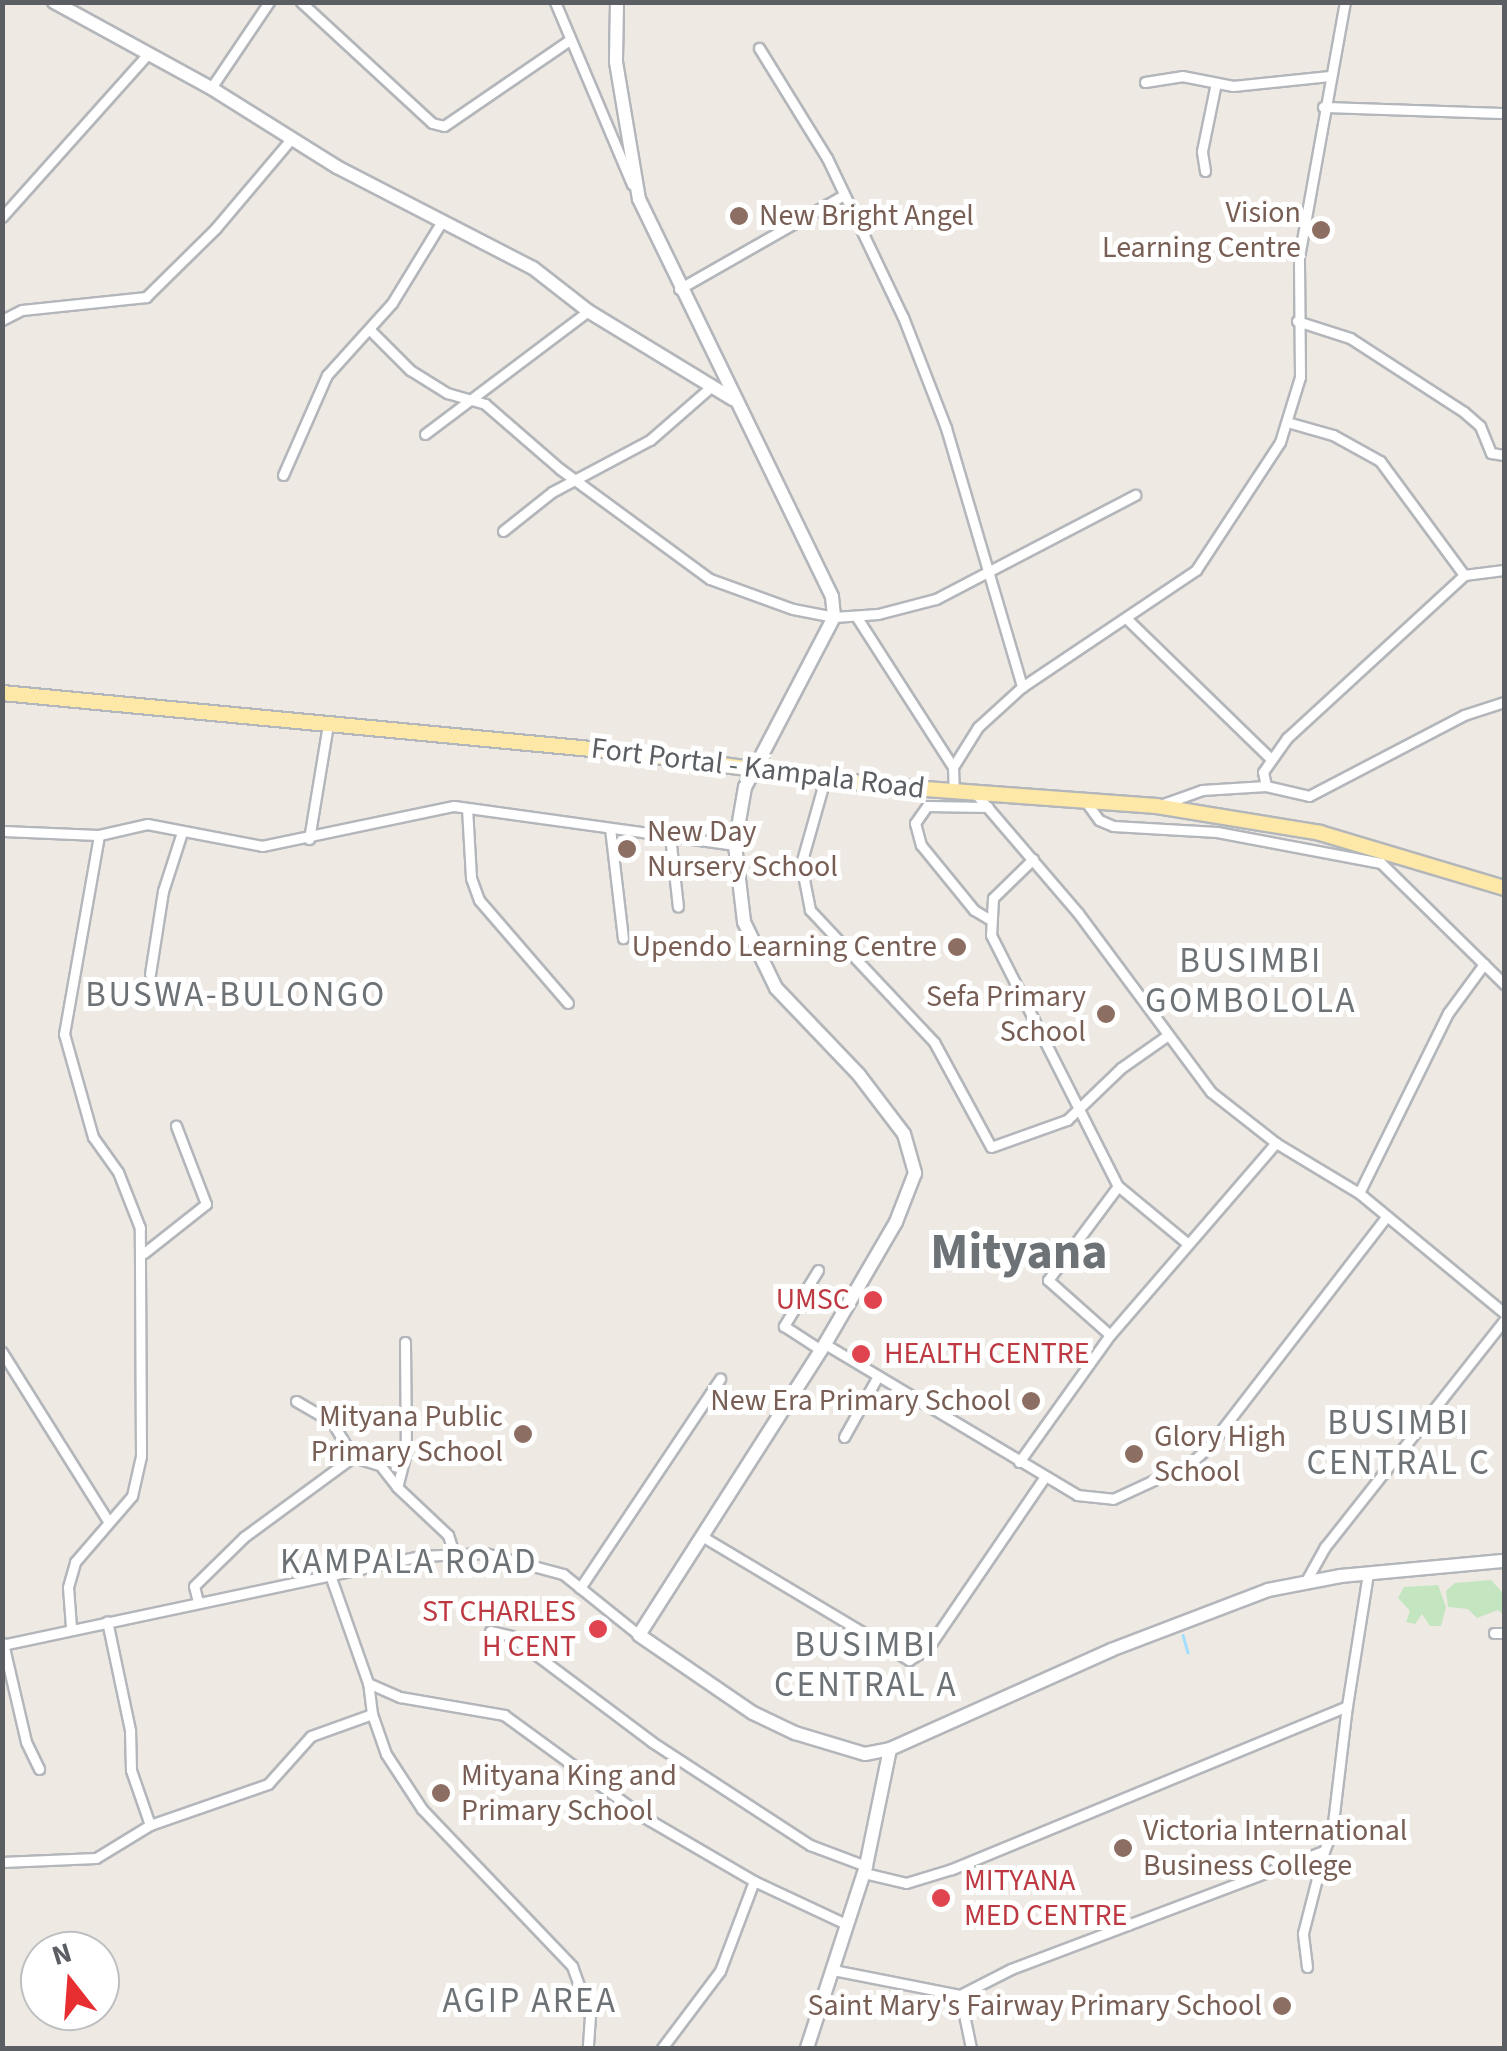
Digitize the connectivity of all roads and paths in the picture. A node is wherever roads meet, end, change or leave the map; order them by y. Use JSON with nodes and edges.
{"nodes":[{"id":1,"x":54,"y":2,"type":"edge"},
{"id":2,"x":270,"y":2,"type":"edge"},
{"id":3,"x":301,"y":2,"type":"edge"},
{"id":4,"x":554,"y":2,"type":"edge"},
{"id":5,"x":617,"y":2,"type":"edge"},
{"id":6,"x":1345,"y":2,"type":"edge"},
{"id":7,"x":568,"y":42,"type":"junction"},
{"id":8,"x":760,"y":48,"type":"dead end"},
{"id":9,"x":146,"y":56,"type":"junction"},
{"id":10,"x":1330,"y":76,"type":"junction"},
{"id":11,"x":1146,"y":82,"type":"dead end"},
{"id":12,"x":1216,"y":83,"type":"junction"},
{"id":13,"x":211,"y":88,"type":"junction"},
{"id":14,"x":1323,"y":107,"type":"junction"},
{"id":15,"x":1504,"y":113,"type":"edge"},
{"id":16,"x":292,"y":139,"type":"junction"},
{"id":17,"x":1206,"y":171,"type":"dead end"},
{"id":18,"x":844,"y":195,"type":"junction"},
{"id":19,"x":639,"y":199,"type":"junction"},
{"id":20,"x":2,"y":217,"type":"edge"},
{"id":21,"x":442,"y":221,"type":"junction"},
{"id":22,"x":679,"y":288,"type":"junction"},
{"id":23,"x":588,"y":311,"type":"junction"},
{"id":24,"x":2,"y":320,"type":"edge"},
{"id":25,"x":1297,"y":321,"type":"junction"},
{"id":26,"x":370,"y":330,"type":"junction"},
{"id":27,"x":712,"y":386,"type":"junction"},
{"id":28,"x":476,"y":398,"type":"junction"},
{"id":29,"x":735,"y":400,"type":"junction"},
{"id":30,"x":1287,"y":422,"type":"junction"},
{"id":31,"x":425,"y":434,"type":"dead end"},
{"id":32,"x":1504,"y":456,"type":"edge"},
{"id":33,"x":283,"y":475,"type":"dead end"},
{"id":34,"x":576,"y":480,"type":"junction"},
{"id":35,"x":1135,"y":495,"type":"dead end"},
{"id":36,"x":504,"y":531,"type":"dead end"},
{"id":37,"x":1504,"y":570,"type":"edge"},
{"id":38,"x":988,"y":574,"type":"junction"},
{"id":39,"x":1464,"y":575,"type":"junction"},
{"id":40,"x":856,"y":616,"type":"junction"},
{"id":41,"x":834,"y":617,"type":"junction"},
{"id":42,"x":1128,"y":620,"type":"junction"},
{"id":43,"x":1022,"y":687,"type":"junction"},
{"id":44,"x":2,"y":693,"type":"edge"},
{"id":45,"x":1504,"y":702,"type":"edge"},
{"id":46,"x":328,"y":724,"type":"junction"},
{"id":47,"x":1270,"y":758,"type":"junction"},
{"id":48,"x":954,"y":767,"type":"junction"},
{"id":49,"x":750,"y":771,"type":"junction"},
{"id":50,"x":824,"y":779,"type":"junction"},
{"id":51,"x":1266,"y":786,"type":"junction"},
{"id":52,"x":954,"y":791,"type":"junction"},
{"id":53,"x":976,"y":794,"type":"junction"},
{"id":54,"x":1086,"y":802,"type":"junction"},
{"id":55,"x":1156,"y":806,"type":"junction"},
{"id":56,"x":988,"y":807,"type":"junction"},
{"id":57,"x":467,"y":808,"type":"junction"},
{"id":58,"x":610,"y":828,"type":"junction"},
{"id":59,"x":2,"y":831,"type":"edge"},
{"id":60,"x":182,"y":832,"type":"junction"},
{"id":61,"x":98,"y":835,"type":"junction"},
{"id":62,"x":670,"y":836,"type":"junction"},
{"id":63,"x":310,"y":838,"type":"junction"},
{"id":64,"x":735,"y":845,"type":"junction"},
{"id":65,"x":1033,"y":859,"type":"junction"},
{"id":66,"x":1504,"y":888,"type":"edge"},
{"id":67,"x":678,"y":908,"type":"dead end"},
{"id":68,"x":989,"y":919,"type":"junction"},
{"id":69,"x":624,"y":938,"type":"dead end"},
{"id":70,"x":1484,"y":964,"type":"junction"},
{"id":71,"x":150,"y":974,"type":"dead end"},
{"id":72,"x":1504,"y":984,"type":"edge"},
{"id":73,"x":568,"y":1003,"type":"dead end"},
{"id":74,"x":1168,"y":1035,"type":"junction"},
{"id":75,"x":1076,"y":1108,"type":"junction"},
{"id":76,"x":176,"y":1126,"type":"dead end"},
{"id":77,"x":1276,"y":1143,"type":"junction"},
{"id":78,"x":1118,"y":1186,"type":"junction"},
{"id":79,"x":1359,"y":1193,"type":"junction"},
{"id":80,"x":1387,"y":1216,"type":"junction"},
{"id":81,"x":1186,"y":1244,"type":"junction"},
{"id":82,"x":144,"y":1252,"type":"junction"},
{"id":83,"x":818,"y":1270,"type":"dead end"},
{"id":84,"x":1504,"y":1316,"type":"edge"},
{"id":85,"x":1110,"y":1335,"type":"junction"},
{"id":86,"x":406,"y":1342,"type":"dead end"},
{"id":87,"x":823,"y":1347,"type":"junction"},
{"id":88,"x":2,"y":1352,"type":"edge"},
{"id":89,"x":878,"y":1376,"type":"junction"},
{"id":90,"x":720,"y":1379,"type":"dead end"},
{"id":91,"x":296,"y":1401,"type":"dead end"},
{"id":92,"x":844,"y":1437,"type":"dead end"},
{"id":93,"x":353,"y":1457,"type":"junction"},
{"id":94,"x":1020,"y":1462,"type":"junction"},
{"id":95,"x":1044,"y":1478,"type":"junction"},
{"id":96,"x":397,"y":1486,"type":"junction"},
{"id":97,"x":108,"y":1520,"type":"junction"},
{"id":98,"x":705,"y":1538,"type":"junction"},
{"id":99,"x":454,"y":1554,"type":"junction"},
{"id":100,"x":1504,"y":1561,"type":"edge"},
{"id":101,"x":1368,"y":1574,"type":"junction"},
{"id":102,"x":330,"y":1575,"type":"junction"},
{"id":103,"x":1306,"y":1581,"type":"junction"},
{"id":104,"x":580,"y":1588,"type":"junction"},
{"id":105,"x":198,"y":1602,"type":"junction"},
{"id":106,"x":106,"y":1621,"type":"junction"},
{"id":107,"x":72,"y":1627,"type":"junction"},
{"id":108,"x":490,"y":1631,"type":"dead end"},
{"id":109,"x":639,"y":1635,"type":"junction"},
{"id":110,"x":3,"y":1644,"type":"edge"},
{"id":111,"x":368,"y":1683,"type":"junction"},
{"id":112,"x":1347,"y":1706,"type":"junction"},
{"id":113,"x":372,"y":1714,"type":"junction"},
{"id":114,"x":890,"y":1749,"type":"junction"},
{"id":115,"x":39,"y":1769,"type":"dead end"},
{"id":116,"x":150,"y":1825,"type":"junction"},
{"id":117,"x":1324,"y":1850,"type":"junction"},
{"id":118,"x":2,"y":1862,"type":"edge"},
{"id":119,"x":865,"y":1869,"type":"junction"},
{"id":120,"x":754,"y":1881,"type":"junction"},
{"id":121,"x":846,"y":1924,"type":"junction"},
{"id":122,"x":1308,"y":1967,"type":"dead end"},
{"id":123,"x":833,"y":1970,"type":"junction"},
{"id":124,"x":960,"y":1995,"type":"junction"},
{"id":125,"x":588,"y":2048,"type":"edge"},
{"id":126,"x":662,"y":2048,"type":"edge"},
{"id":127,"x":807,"y":2048,"type":"edge"},
{"id":128,"x":971,"y":2048,"type":"edge"}],
"edges":[{"from":1,"to":9,"type":"main road"},
{"from":2,"to":13,"type":"street"},
{"from":3,"to":7,"type":"street"},
{"from":4,"to":7,"type":"street"},
{"from":5,"to":19,"type":"main road"},
{"from":6,"to":10,"type":"street"},
{"from":7,"to":19,"type":"street"},
{"from":8,"to":18,"type":"street"},
{"from":9,"to":13,"type":"main road"},
{"from":9,"to":20,"type":"street"},
{"from":10,"to":12,"type":"street"},
{"from":10,"to":14,"type":"street"},
{"from":11,"to":12,"type":"street"},
{"from":12,"to":17,"type":"street"},
{"from":13,"to":16,"type":"main road"},
{"from":14,"to":15,"type":"street"},
{"from":14,"to":25,"type":"street"},
{"from":16,"to":21,"type":"main road"},
{"from":16,"to":24,"type":"street"},
{"from":18,"to":22,"type":"street"},
{"from":18,"to":38,"type":"street"},
{"from":19,"to":22,"type":"main road"},
{"from":21,"to":23,"type":"main road"},
{"from":21,"to":26,"type":"street"},
{"from":22,"to":29,"type":"main road"},
{"from":23,"to":27,"type":"main road"},
{"from":23,"to":28,"type":"street"},
{"from":25,"to":30,"type":"street"},
{"from":25,"to":32,"type":"street"},
{"from":26,"to":28,"type":"street"},
{"from":26,"to":33,"type":"street"},
{"from":27,"to":29,"type":"main road"},
{"from":27,"to":34,"type":"street"},
{"from":28,"to":31,"type":"street"},
{"from":28,"to":34,"type":"street"},
{"from":29,"to":41,"type":"main road"},
{"from":30,"to":39,"type":"street"},
{"from":30,"to":42,"type":"street"},
{"from":34,"to":36,"type":"street"},
{"from":34,"to":41,"type":"street"},
{"from":35,"to":38,"type":"street"},
{"from":37,"to":39,"type":"street"},
{"from":38,"to":40,"type":"street"},
{"from":38,"to":43,"type":"street"},
{"from":39,"to":47,"type":"street"},
{"from":40,"to":41,"type":"street"},
{"from":40,"to":48,"type":"street"},
{"from":41,"to":49,"type":"main road"},
{"from":42,"to":43,"type":"street"},
{"from":42,"to":47,"type":"street"},
{"from":43,"to":48,"type":"street"},
{"from":44,"to":46,"type":"main road","name":"Fort Portal - Kampala Road"},
{"from":45,"to":51,"type":"street"},
{"from":46,"to":49,"type":"main road","name":"Fort Portal - Kampala Road"},
{"from":46,"to":63,"type":"street"},
{"from":47,"to":51,"type":"street"},
{"from":48,"to":52,"type":"street"},
{"from":49,"to":50,"type":"main road","name":"Fort Portal - Kampala Road"},
{"from":49,"to":64,"type":"main road"},
{"from":50,"to":52,"type":"main road","name":"Fort Portal - Kampala Road"},
{"from":50,"to":75,"type":"street"},
{"from":51,"to":55,"type":"street"},
{"from":52,"to":53,"type":"main road","name":"Fort Portal - Kampala Road"},
{"from":53,"to":54,"type":"main road","name":"Fort Portal - Kampala Road"},
{"from":53,"to":56,"type":"street"},
{"from":54,"to":55,"type":"main road","name":"Fort Portal - Kampala Road"},
{"from":54,"to":70,"type":"street"},
{"from":55,"to":66,"type":"main road","name":"Fort Portal - Kampala Road"},
{"from":56,"to":65,"type":"street"},
{"from":56,"to":68,"type":"street"},
{"from":57,"to":58,"type":"street"},
{"from":57,"to":63,"type":"street"},
{"from":57,"to":73,"type":"street"},
{"from":58,"to":62,"type":"street"},
{"from":58,"to":69,"type":"street"},
{"from":59,"to":61,"type":"street"},
{"from":60,"to":61,"type":"street"},
{"from":60,"to":63,"type":"street"},
{"from":60,"to":71,"type":"street"},
{"from":61,"to":82,"type":"street"},
{"from":62,"to":64,"type":"street"},
{"from":62,"to":67,"type":"street"},
{"from":64,"to":87,"type":"main road"},
{"from":65,"to":68,"type":"street"},
{"from":65,"to":74,"type":"street"},
{"from":68,"to":75,"type":"street"},
{"from":70,"to":72,"type":"street"},
{"from":70,"to":79,"type":"street"},
{"from":74,"to":75,"type":"street"},
{"from":74,"to":77,"type":"street"},
{"from":75,"to":78,"type":"street"},
{"from":76,"to":82,"type":"street"},
{"from":77,"to":79,"type":"street"},
{"from":77,"to":81,"type":"street"},
{"from":78,"to":81,"type":"street"},
{"from":78,"to":85,"type":"street"},
{"from":79,"to":80,"type":"street"},
{"from":80,"to":84,"type":"street"},
{"from":80,"to":95,"type":"street"},
{"from":81,"to":85,"type":"street"},
{"from":82,"to":97,"type":"street"},
{"from":83,"to":87,"type":"street"},
{"from":84,"to":103,"type":"street"},
{"from":85,"to":94,"type":"street"},
{"from":86,"to":96,"type":"street"},
{"from":87,"to":89,"type":"street"},
{"from":87,"to":98,"type":"main road"},
{"from":88,"to":97,"type":"street"},
{"from":89,"to":92,"type":"street"},
{"from":89,"to":94,"type":"street"},
{"from":90,"to":104,"type":"street"},
{"from":91,"to":93,"type":"street"},
{"from":93,"to":96,"type":"street"},
{"from":93,"to":105,"type":"street"},
{"from":94,"to":95,"type":"street"},
{"from":95,"to":98,"type":"street"},
{"from":96,"to":99,"type":"street"},
{"from":97,"to":107,"type":"street"},
{"from":98,"to":109,"type":"main road"},
{"from":99,"to":102,"type":"street"},
{"from":99,"to":104,"type":"street"},
{"from":100,"to":101,"type":"main road"},
{"from":101,"to":103,"type":"main road"},
{"from":101,"to":112,"type":"street"},
{"from":102,"to":105,"type":"street"},
{"from":102,"to":111,"type":"street"},
{"from":103,"to":114,"type":"main road"},
{"from":104,"to":109,"type":"street"},
{"from":105,"to":106,"type":"street"},
{"from":106,"to":107,"type":"street"},
{"from":106,"to":116,"type":"street"},
{"from":107,"to":110,"type":"street"},
{"from":108,"to":119,"type":"street"},
{"from":109,"to":114,"type":"main road"},
{"from":110,"to":115,"type":"street"},
{"from":111,"to":113,"type":"street"},
{"from":111,"to":120,"type":"street"},
{"from":112,"to":117,"type":"street"},
{"from":112,"to":119,"type":"street"},
{"from":113,"to":116,"type":"street"},
{"from":113,"to":125,"type":"street"},
{"from":114,"to":119,"type":"main road"},
{"from":116,"to":118,"type":"street"},
{"from":117,"to":122,"type":"street"},
{"from":117,"to":124,"type":"street"},
{"from":119,"to":121,"type":"main road"},
{"from":120,"to":121,"type":"street"},
{"from":120,"to":126,"type":"street"},
{"from":121,"to":123,"type":"main road"},
{"from":123,"to":124,"type":"street"},
{"from":123,"to":127,"type":"main road"},
{"from":124,"to":128,"type":"street"}]}
